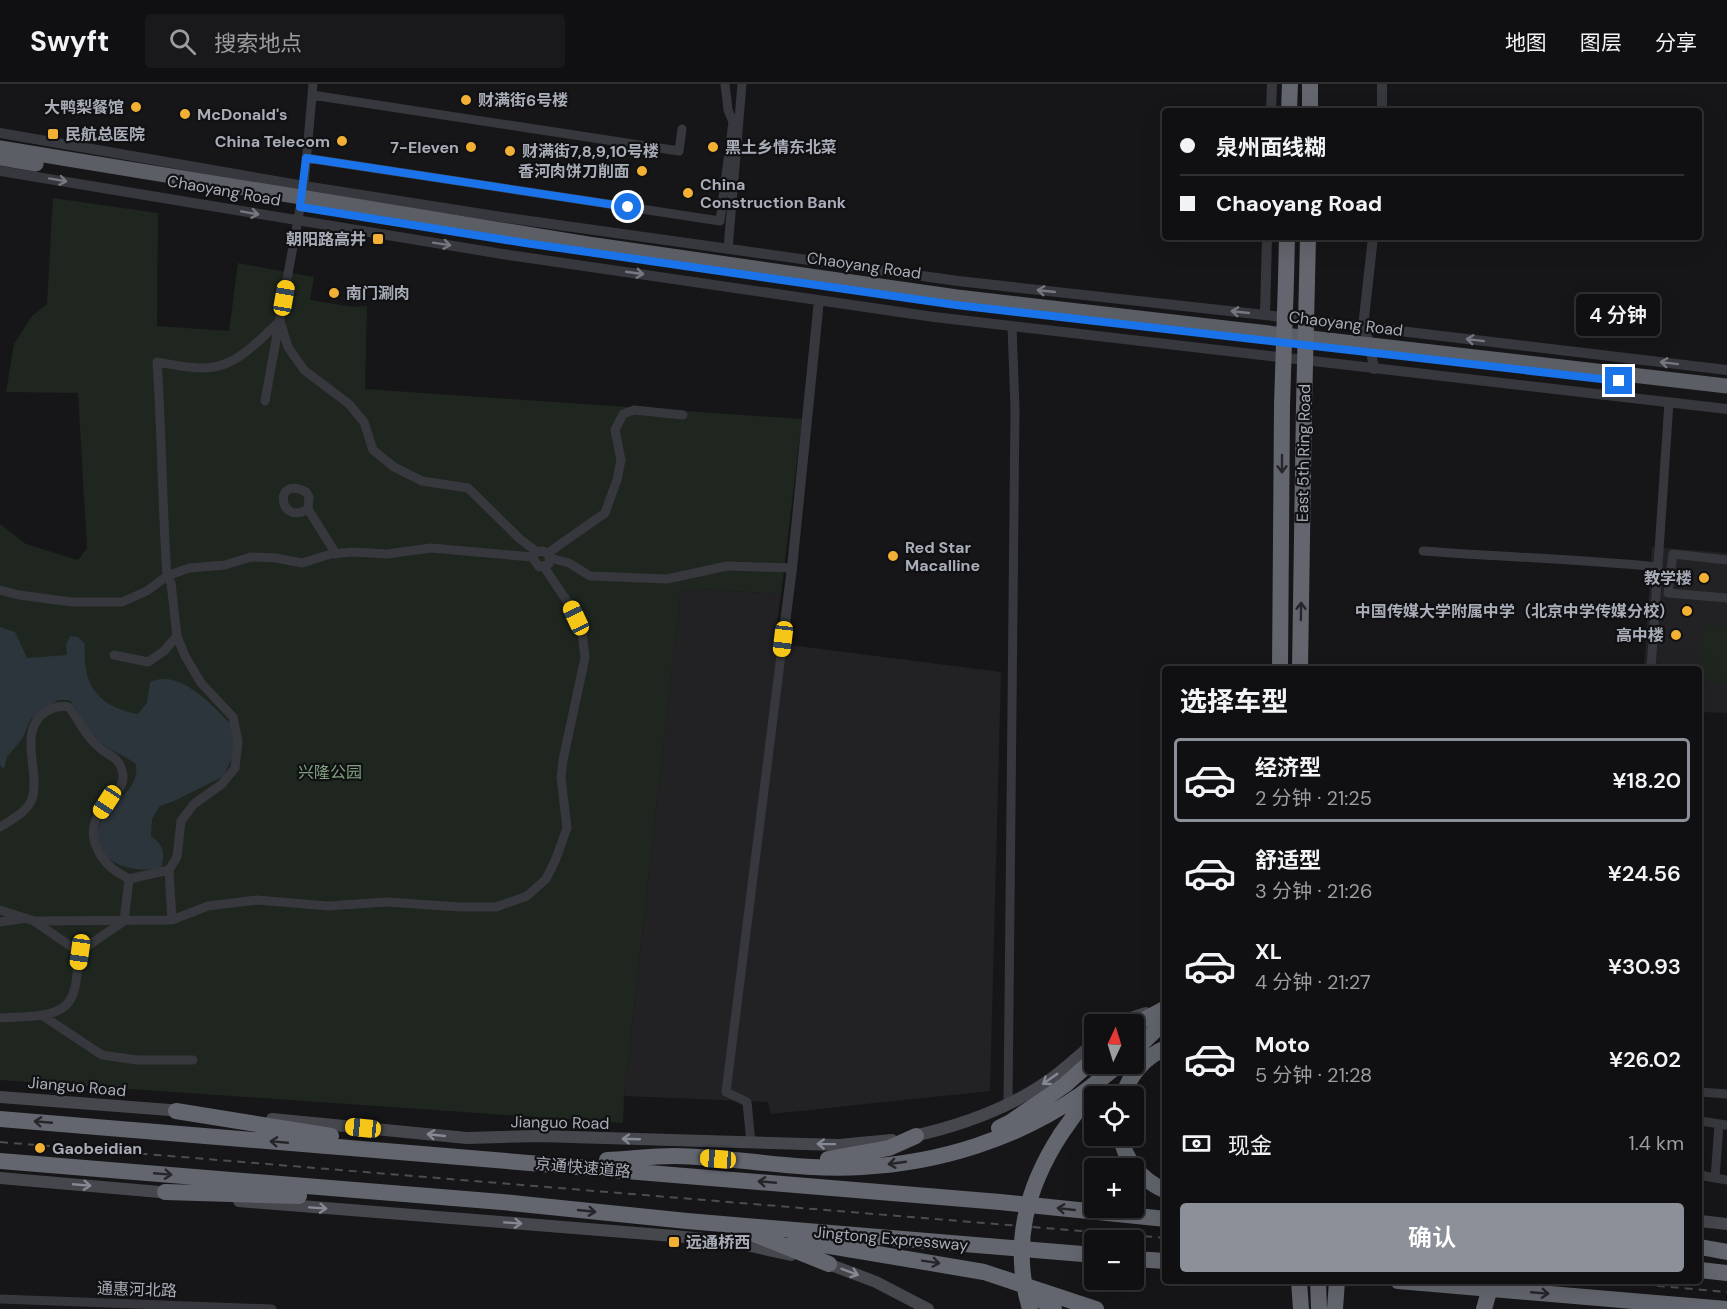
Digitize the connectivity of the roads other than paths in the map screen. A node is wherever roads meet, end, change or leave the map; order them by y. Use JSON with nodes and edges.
{"nodes":[{"id":1,"x":313,"y":84,"type":"edge"},
{"id":2,"x":725,"y":84,"type":"edge"},
{"id":3,"x":742,"y":84,"type":"edge"},
{"id":4,"x":1272,"y":84,"type":"edge"},
{"id":5,"x":1290,"y":84,"type":"edge"},
{"id":6,"x":1310,"y":84,"type":"edge"},
{"id":7,"x":1382,"y":84,"type":"edge"},
{"id":8,"x":312,"y":95,"type":"junction"},
{"id":9,"x":1271,"y":108,"type":"edge"},
{"id":10,"x":1290,"y":108,"type":"edge"},
{"id":11,"x":1310,"y":108,"type":"edge"},
{"id":12,"x":1382,"y":108,"type":"edge"},
{"id":13,"x":682,"y":129,"type":"dead end"},
{"id":14,"x":0,"y":133,"type":"edge"},
{"id":15,"x":0,"y":148,"type":"edge"},
{"id":16,"x":0,"y":158,"type":"edge"},
{"id":17,"x":306,"y":158,"type":"junction"},
{"id":18,"x":0,"y":171,"type":"edge"},
{"id":19,"x":301,"y":203,"type":"junction"},
{"id":20,"x":1267,"y":240,"type":"edge"},
{"id":21,"x":1287,"y":240,"type":"edge"},
{"id":22,"x":1308,"y":240,"type":"edge"},
{"id":23,"x":1373,"y":240,"type":"edge"},
{"id":24,"x":728,"y":249,"type":"junction"},
{"id":25,"x":819,"y":300,"type":"junction"},
{"id":26,"x":1265,"y":315,"type":"junction"},
{"id":27,"x":280,"y":321,"type":"junction"},
{"id":28,"x":1012,"y":326,"type":"junction"},
{"id":29,"x":1363,"y":327,"type":"junction"},
{"id":30,"x":1370,"y":348,"type":"junction"},
{"id":31,"x":1374,"y":369,"type":"junction"},
{"id":32,"x":1727,"y":370,"type":"edge"},
{"id":33,"x":1727,"y":386,"type":"edge"},
{"id":34,"x":1727,"y":394,"type":"edge"},
{"id":35,"x":265,"y":401,"type":"dead end"},
{"id":36,"x":1669,"y":402,"type":"junction"},
{"id":37,"x":1727,"y":409,"type":"edge"},
{"id":38,"x":683,"y":415,"type":"dead end"},
{"id":39,"x":308,"y":509,"type":"dead end"},
{"id":40,"x":1423,"y":551,"type":"dead end"},
{"id":41,"x":336,"y":554,"type":"junction"},
{"id":42,"x":535,"y":555,"type":"junction"},
{"id":43,"x":549,"y":556,"type":"junction"},
{"id":44,"x":1727,"y":560,"type":"edge"},
{"id":45,"x":544,"y":567,"type":"junction"},
{"id":46,"x":1658,"y":567,"type":"junction"},
{"id":47,"x":792,"y":568,"type":"junction"},
{"id":48,"x":167,"y":576,"type":"junction"},
{"id":49,"x":0,"y":590,"type":"edge"},
{"id":50,"x":1727,"y":598,"type":"edge"},
{"id":51,"x":177,"y":636,"type":"junction"},
{"id":52,"x":783,"y":639,"type":"joint"},
{"id":53,"x":114,"y":655,"type":"dead end"},
{"id":54,"x":1280,"y":666,"type":"edge"},
{"id":55,"x":1300,"y":666,"type":"edge"},
{"id":56,"x":1651,"y":666,"type":"edge"},
{"id":57,"x":0,"y":827,"type":"edge"},
{"id":58,"x":168,"y":870,"type":"junction"},
{"id":59,"x":129,"y":879,"type":"junction"},
{"id":60,"x":0,"y":910,"type":"edge"},
{"id":61,"x":30,"y":920,"type":"junction"},
{"id":62,"x":172,"y":920,"type":"junction"},
{"id":63,"x":124,"y":921,"type":"junction"},
{"id":64,"x":0,"y":922,"type":"edge"},
{"id":65,"x":80,"y":952,"type":"junction"},
{"id":66,"x":1162,"y":1010,"type":"edge"},
{"id":67,"x":1141,"y":1014,"type":"edge"},
{"id":68,"x":43,"y":1016,"type":"junction"},
{"id":69,"x":0,"y":1018,"type":"edge"},
{"id":70,"x":1144,"y":1020,"type":"edge"},
{"id":71,"x":1162,"y":1020,"type":"edge"},
{"id":72,"x":1162,"y":1021,"type":"edge"},
{"id":73,"x":1144,"y":1040,"type":"edge"},
{"id":74,"x":1162,"y":1050,"type":"edge"},
{"id":75,"x":1084,"y":1051,"type":"edge"},
{"id":76,"x":193,"y":1060,"type":"dead end"},
{"id":77,"x":1084,"y":1068,"type":"edge"},
{"id":78,"x":1107,"y":1074,"type":"edge"},
{"id":79,"x":1111,"y":1074,"type":"edge"},
{"id":80,"x":1128,"y":1086,"type":"edge"},
{"id":81,"x":1702,"y":1092,"type":"edge"},
{"id":82,"x":1727,"y":1094,"type":"edge"},
{"id":83,"x":0,"y":1097,"type":"edge"},
{"id":84,"x":1008,"y":1104,"type":"junction"},
{"id":85,"x":176,"y":1111,"type":"junction"},
{"id":86,"x":0,"y":1119,"type":"edge"},
{"id":87,"x":1702,"y":1121,"type":"edge"},
{"id":88,"x":1723,"y":1124,"type":"edge"},
{"id":89,"x":916,"y":1136,"type":"junction"},
{"id":90,"x":751,"y":1143,"type":"junction"},
{"id":91,"x":1124,"y":1146,"type":"edge"},
{"id":92,"x":450,"y":1156,"type":"junction"},
{"id":93,"x":939,"y":1156,"type":"junction"},
{"id":94,"x":0,"y":1161,"type":"edge"},
{"id":95,"x":546,"y":1163,"type":"junction"},
{"id":96,"x":784,"y":1164,"type":"junction"},
{"id":97,"x":1702,"y":1175,"type":"edge"},
{"id":98,"x":0,"y":1178,"type":"edge"},
{"id":99,"x":1715,"y":1178,"type":"junction"},
{"id":100,"x":1727,"y":1180,"type":"edge"},
{"id":101,"x":1162,"y":1188,"type":"edge"},
{"id":102,"x":165,"y":1192,"type":"junction"},
{"id":103,"x":502,"y":1202,"type":"junction"},
{"id":104,"x":1162,"y":1219,"type":"edge"},
{"id":105,"x":687,"y":1221,"type":"junction"},
{"id":106,"x":1702,"y":1221,"type":"edge"},
{"id":107,"x":1727,"y":1224,"type":"edge"},
{"id":108,"x":749,"y":1232,"type":"junction"},
{"id":109,"x":1702,"y":1248,"type":"edge"},
{"id":110,"x":1702,"y":1252,"type":"edge"},
{"id":111,"x":1084,"y":1254,"type":"edge"},
{"id":112,"x":1727,"y":1254,"type":"edge"},
{"id":113,"x":1144,"y":1260,"type":"edge"},
{"id":114,"x":1162,"y":1261,"type":"edge"},
{"id":115,"x":829,"y":1264,"type":"junction"},
{"id":116,"x":1702,"y":1270,"type":"edge"},
{"id":117,"x":1727,"y":1273,"type":"edge"},
{"id":118,"x":1010,"y":1279,"type":"junction"},
{"id":119,"x":1299,"y":1284,"type":"edge"},
{"id":120,"x":1318,"y":1284,"type":"edge"},
{"id":121,"x":1336,"y":1284,"type":"edge"},
{"id":122,"x":1433,"y":1284,"type":"edge"},
{"id":123,"x":1491,"y":1284,"type":"edge"},
{"id":124,"x":0,"y":1299,"type":"edge"},
{"id":125,"x":272,"y":1309,"type":"edge"},
{"id":126,"x":928,"y":1309,"type":"edge"},
{"id":127,"x":1030,"y":1309,"type":"edge"},
{"id":128,"x":1054,"y":1309,"type":"edge"},
{"id":129,"x":1096,"y":1309,"type":"edge"},
{"id":130,"x":1300,"y":1309,"type":"edge"},
{"id":131,"x":1319,"y":1309,"type":"edge"},
{"id":132,"x":1335,"y":1309,"type":"edge"},
{"id":133,"x":1484,"y":1309,"type":"edge"},
{"id":134,"x":1727,"y":1309,"type":"edge"}],
"edges":[{"from":1,"to":8,"type":"street"},
{"from":2,"to":17,"type":"street"},
{"from":3,"to":24,"type":"street"},
{"from":4,"to":9,"type":"street"},
{"from":5,"to":10,"type":"highway"},
{"from":6,"to":11,"type":"highway"},
{"from":7,"to":12,"type":"street"},
{"from":8,"to":13,"type":"street"},
{"from":8,"to":17,"type":"street"},
{"from":14,"to":19,"type":"street","name":"Chaoyang Road"},
{"from":15,"to":19,"type":"highway","name":"Chaoyang Road"},
{"from":16,"to":19,"type":"highway","name":"Chaoyang Road"},
{"from":17,"to":19,"type":"street"},
{"from":18,"to":19,"type":"street","name":"Chaoyang Road","one_way":true},
{"from":19,"to":24,"type":"street","name":"Chaoyang Road"},
{"from":19,"to":25,"type":"street","name":"Chaoyang Road","one_way":true},
{"from":19,"to":27,"type":"street"},
{"from":19,"to":30,"type":"highway","name":"Chaoyang Road"},
{"from":20,"to":26,"type":"street"},
{"from":21,"to":54,"type":"highway","name":"East 5th Ring Road","one_way":true,"bridge":true},
{"from":55,"to":22,"type":"highway","name":"East 5th Ring Road","one_way":true,"bridge":true},
{"from":23,"to":29,"type":"street"},
{"from":26,"to":24,"type":"street","name":"Chaoyang Road","one_way":true},
{"from":25,"to":28,"type":"street","name":"Chaoyang Road"},
{"from":25,"to":47,"type":"street"},
{"from":26,"to":29,"type":"street","name":"Chaoyang Road"},
{"from":27,"to":35,"type":"street"},
{"from":27,"to":42,"type":"street"},
{"from":27,"to":48,"type":"street"},
{"from":28,"to":31,"type":"street","name":"Chaoyang Road"},
{"from":28,"to":84,"type":"street"},
{"from":29,"to":30,"type":"street"},
{"from":32,"to":29,"type":"street","name":"Chaoyang Road","one_way":true},
{"from":30,"to":31,"type":"street"},
{"from":30,"to":33,"type":"highway","name":"Chaoyang Road"},
{"from":30,"to":34,"type":"highway","name":"Chaoyang Road"},
{"from":31,"to":36,"type":"street","name":"Chaoyang Road"},
{"from":36,"to":37,"type":"street","name":"Chaoyang Road"},
{"from":36,"to":46,"type":"street"},
{"from":38,"to":43,"type":"street"},
{"from":39,"to":41,"type":"street"},
{"from":40,"to":46,"type":"street"},
{"from":41,"to":42,"type":"street"},
{"from":41,"to":48,"type":"street"},
{"from":42,"to":43,"type":"street"},
{"from":42,"to":45,"type":"street"},
{"from":43,"to":45,"type":"street"},
{"from":43,"to":47,"type":"street"},
{"from":44,"to":50,"type":"street"},
{"from":45,"to":62,"type":"street"},
{"from":46,"to":56,"type":"street"},
{"from":47,"to":52,"type":"street"},
{"from":48,"to":49,"type":"street"},
{"from":48,"to":51,"type":"street"},
{"from":51,"to":53,"type":"street"},
{"from":51,"to":58,"type":"street"},
{"from":52,"to":90,"type":"street"},
{"from":57,"to":59,"type":"street"},
{"from":58,"to":59,"type":"street"},
{"from":58,"to":62,"type":"street"},
{"from":59,"to":63,"type":"street"},
{"from":60,"to":61,"type":"street"},
{"from":61,"to":63,"type":"street"},
{"from":61,"to":64,"type":"street"},
{"from":61,"to":65,"type":"street"},
{"from":62,"to":63,"type":"street"},
{"from":63,"to":65,"type":"street"},
{"from":65,"to":68,"type":"street"},
{"from":66,"to":70,"type":"highway","bridge":true},
{"from":67,"to":71,"type":"main road"},
{"from":68,"to":69,"type":"street"},
{"from":68,"to":76,"type":"street"},
{"from":72,"to":73,"type":"highway"},
{"from":74,"to":80,"type":"highway"},
{"from":75,"to":84,"type":"main road","name":"Jianguo Road","one_way":true},
{"from":77,"to":93,"type":"highway"},
{"from":78,"to":93,"type":"highway"},
{"from":79,"to":127,"type":"highway","bridge":true},
{"from":81,"to":82,"type":"street"},
{"from":83,"to":85,"type":"main road","name":"Jianguo Road"},
{"from":84,"to":89,"type":"main road","name":"Jianguo Road"},
{"from":90,"to":85,"type":"main road","name":"Jianguo Road","one_way":true},
{"from":85,"to":92,"type":"highway"},
{"from":92,"to":86,"type":"highway","name":"京通快速道路","one_way":true},
{"from":87,"to":88,"type":"street"},
{"from":88,"to":99,"type":"street"},
{"from":89,"to":90,"type":"main road","name":"Jianguo Road","one_way":true},
{"from":89,"to":96,"type":"highway"},
{"from":91,"to":101,"type":"highway"},
{"from":92,"to":95,"type":"highway","name":"京通快速道路"},
{"from":93,"to":96,"type":"highway","one_way":true},
{"from":94,"to":103,"type":"highway","one_way":true},
{"from":95,"to":96,"type":"highway"},
{"from":104,"to":95,"type":"highway","name":"京通快速道路","one_way":true},
{"from":97,"to":99,"type":"street"},
{"from":98,"to":102,"type":"main road","one_way":true},
{"from":99,"to":100,"type":"street"},
{"from":102,"to":103,"type":"highway"},
{"from":102,"to":115,"type":"main road","one_way":true},
{"from":103,"to":105,"type":"highway","one_way":true},
{"from":105,"to":108,"type":"highway"},
{"from":105,"to":111,"type":"highway","name":"Jingtong Expressway"},
{"from":106,"to":107,"type":"main road"},
{"from":108,"to":115,"type":"highway"},
{"from":108,"to":118,"type":"highway","one_way":true},
{"from":109,"to":112,"type":"highway"},
{"from":110,"to":112,"type":"highway"},
{"from":113,"to":114,"type":"highway"},
{"from":115,"to":126,"type":"main road","one_way":true},
{"from":116,"to":117,"type":"highway"},
{"from":118,"to":128,"type":"highway"},
{"from":118,"to":129,"type":"highway"},
{"from":119,"to":130,"type":"highway"},
{"from":120,"to":131,"type":"highway"},
{"from":121,"to":132,"type":"highway"},
{"from":122,"to":134,"type":"highway","one_way":true},
{"from":123,"to":133,"type":"highway","bridge":true},
{"from":124,"to":125,"type":"street","name":"通惠河北路"}]}
